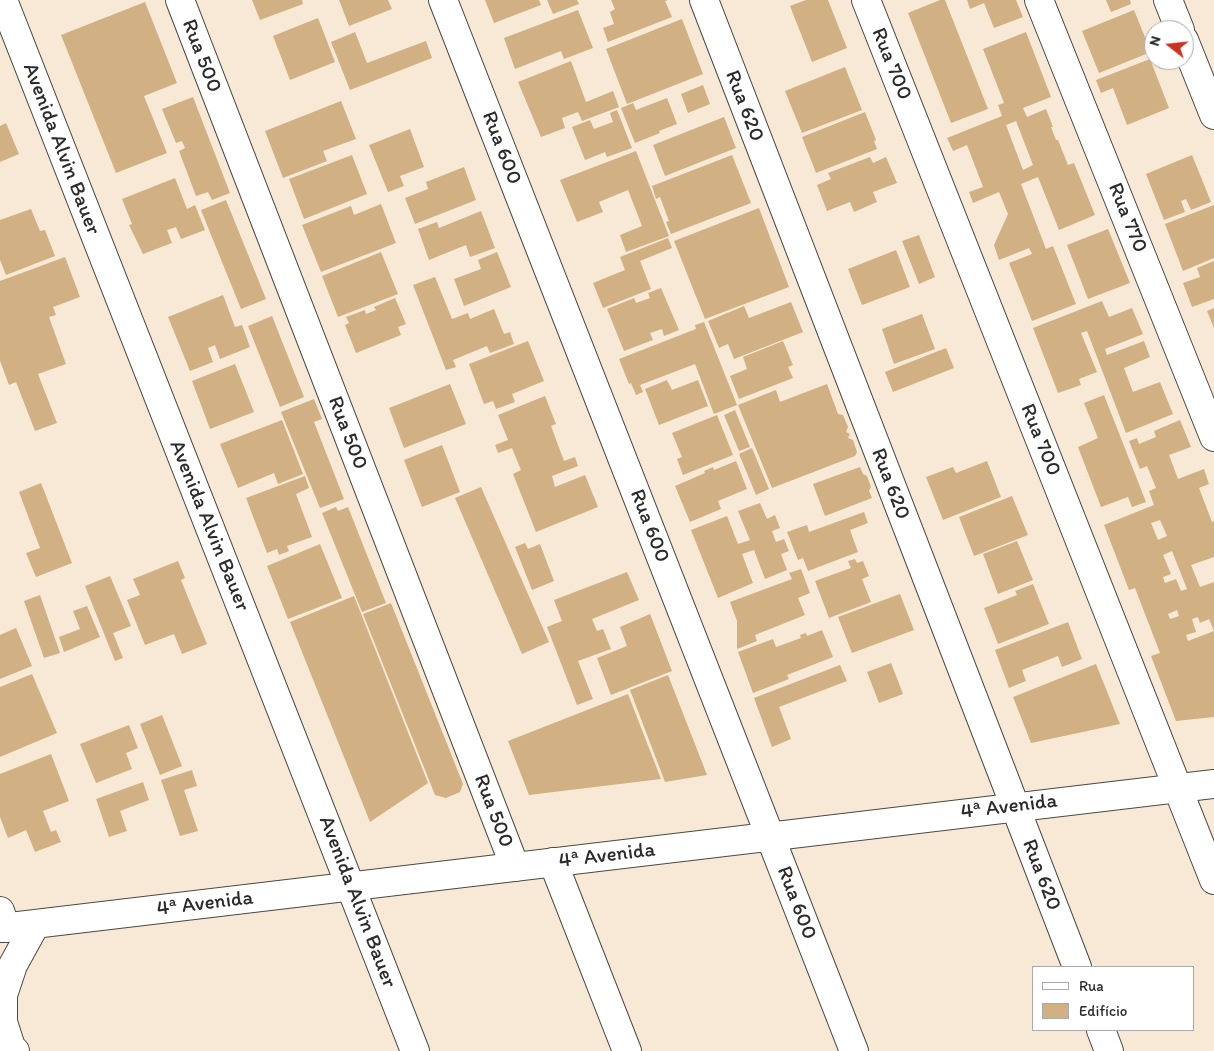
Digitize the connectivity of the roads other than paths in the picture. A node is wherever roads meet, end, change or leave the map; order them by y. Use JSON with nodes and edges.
{"nodes":[{"id":1,"x":3,"y":0,"type":"edge"},
{"id":2,"x":180,"y":0,"type":"edge"},
{"id":3,"x":443,"y":0,"type":"edge"},
{"id":4,"x":704,"y":0,"type":"edge"},
{"id":5,"x":866,"y":0,"type":"edge"},
{"id":6,"x":1039,"y":0,"type":"edge"},
{"id":7,"x":1168,"y":0,"type":"edge"},
{"id":8,"x":1176,"y":20,"type":"edge"},
{"id":9,"x":1194,"y":65,"type":"edge"},
{"id":10,"x":1214,"y":115,"type":"edge"},
{"id":11,"x":1214,"y":437,"type":"edge"},
{"id":12,"x":1214,"y":784,"type":"edge"},
{"id":13,"x":1178,"y":788,"type":"junction"},
{"id":14,"x":1015,"y":806,"type":"junction"},
{"id":15,"x":770,"y":836,"type":"junction"},
{"id":16,"x":554,"y":862,"type":"junction"},
{"id":17,"x":515,"y":867,"type":"junction"},
{"id":18,"x":1214,"y":880,"type":"edge"},
{"id":19,"x":351,"y":886,"type":"junction"},
{"id":20,"x":2,"y":922,"type":"edge"},
{"id":21,"x":35,"y":924,"type":"junction"},
{"id":22,"x":1077,"y":966,"type":"edge"},
{"id":23,"x":1101,"y":1031,"type":"edge"},
{"id":24,"x":15,"y":1051,"type":"edge"},
{"id":25,"x":415,"y":1051,"type":"edge"},
{"id":26,"x":627,"y":1051,"type":"edge"},
{"id":27,"x":854,"y":1051,"type":"edge"},
{"id":28,"x":1109,"y":1051,"type":"edge"}],
"edges":[{"from":1,"to":19,"type":"street","name":"Avenida Alvin Bauer"},
{"from":2,"to":17,"type":"street","name":"Rua 500"},
{"from":3,"to":15,"type":"street","name":"Rua 600"},
{"from":4,"to":14,"type":"street","name":"Rua 620"},
{"from":5,"to":13,"type":"street","name":"Rua 700"},
{"from":6,"to":11,"type":"street","name":"Rua 770"},
{"from":7,"to":8,"type":"street"},
{"from":9,"to":10,"type":"street"},
{"from":12,"to":13,"type":"street","name":"4ª Avenida"},
{"from":13,"to":14,"type":"street","name":"4ª Avenida"},
{"from":13,"to":18,"type":"street","name":"Rua 700"},
{"from":14,"to":15,"type":"street","name":"4ª Avenida"},
{"from":14,"to":22,"type":"street","name":"Rua 620"},
{"from":15,"to":16,"type":"street","name":"4ª Avenida"},
{"from":15,"to":27,"type":"street","name":"Rua 600"},
{"from":16,"to":17,"type":"street","name":"4ª Avenida"},
{"from":16,"to":26,"type":"street"},
{"from":17,"to":19,"type":"street","name":"4ª Avenida"},
{"from":19,"to":21,"type":"street","name":"4ª Avenida"},
{"from":19,"to":25,"type":"street","name":"Avenida Alvin Bauer"},
{"from":20,"to":21,"type":"street","name":"4ª Avenida"},
{"from":21,"to":24,"type":"street"},
{"from":23,"to":28,"type":"street"}]}
